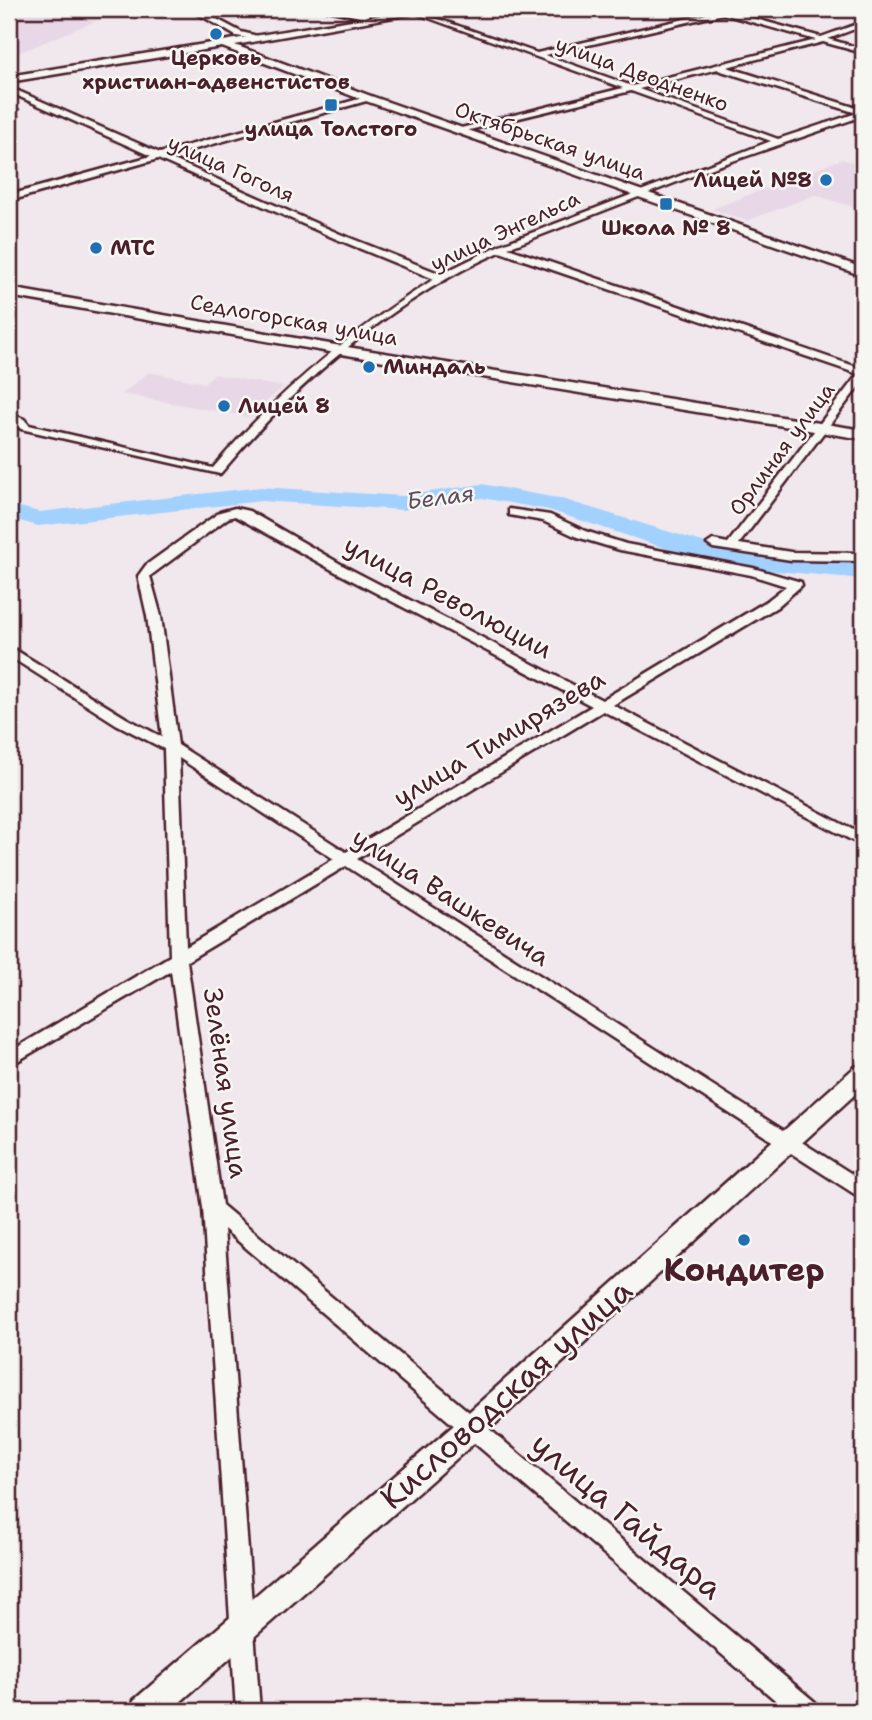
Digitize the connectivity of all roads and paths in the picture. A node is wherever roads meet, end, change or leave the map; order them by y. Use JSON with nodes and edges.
{"nodes":[{"id":1,"x":193,"y":9,"type":"edge"},
{"id":2,"x":327,"y":9,"type":"edge"},
{"id":3,"x":434,"y":9,"type":"edge"},
{"id":4,"x":713,"y":9,"type":"edge"},
{"id":5,"x":417,"y":12,"type":"junction"},
{"id":6,"x":723,"y":12,"type":"junction"},
{"id":7,"x":380,"y":18,"type":"junction"},
{"id":8,"x":863,"y":24,"type":"edge"},
{"id":9,"x":262,"y":38,"type":"junction"},
{"id":10,"x":822,"y":39,"type":"junction"},
{"id":11,"x":224,"y":44,"type":"junction"},
{"id":12,"x":863,"y":51,"type":"edge"},
{"id":13,"x":537,"y":55,"type":"junction"},
{"id":14,"x":719,"y":67,"type":"junction"},
{"id":15,"x":9,"y":79,"type":"edge"},
{"id":16,"x":630,"y":87,"type":"junction"},
{"id":17,"x":9,"y":89,"type":"edge"},
{"id":18,"x":367,"y":99,"type":"junction"},
{"id":19,"x":863,"y":112,"type":"edge"},
{"id":20,"x":460,"y":131,"type":"junction"},
{"id":21,"x":777,"y":141,"type":"junction"},
{"id":22,"x":157,"y":157,"type":"junction"},
{"id":23,"x":640,"y":192,"type":"junction"},
{"id":24,"x":9,"y":198,"type":"edge"},
{"id":25,"x":501,"y":249,"type":"junction"},
{"id":26,"x":863,"y":272,"type":"edge"},
{"id":27,"x":441,"y":278,"type":"junction"},
{"id":28,"x":9,"y":292,"type":"edge"},
{"id":29,"x":341,"y":350,"type":"junction"},
{"id":30,"x":863,"y":373,"type":"edge"},
{"id":31,"x":9,"y":416,"type":"edge"},
{"id":32,"x":821,"y":428,"type":"junction"},
{"id":33,"x":863,"y":435,"type":"edge"},
{"id":34,"x":235,"y":512,"type":"joint"},
{"id":35,"x":513,"y":512,"type":"dead end"},
{"id":36,"x":713,"y":544,"type":"dead end"},
{"id":37,"x":731,"y":547,"type":"junction"},
{"id":38,"x":863,"y":557,"type":"edge"},
{"id":39,"x":9,"y":650,"type":"edge"},
{"id":40,"x":601,"y":705,"type":"junction"},
{"id":41,"x":170,"y":747,"type":"junction"},
{"id":42,"x":863,"y":841,"type":"edge"},
{"id":43,"x":346,"y":858,"type":"junction"},
{"id":44,"x":178,"y":958,"type":"junction"},
{"id":45,"x":9,"y":1060,"type":"edge"},
{"id":46,"x":863,"y":1073,"type":"edge"},
{"id":47,"x":786,"y":1141,"type":"junction"},
{"id":48,"x":863,"y":1191,"type":"edge"},
{"id":49,"x":213,"y":1208,"type":"junction"},
{"id":50,"x":471,"y":1428,"type":"junction"},
{"id":51,"x":243,"y":1627,"type":"junction"},
{"id":52,"x":146,"y":1711,"type":"edge"},
{"id":53,"x":248,"y":1711,"type":"edge"},
{"id":54,"x":806,"y":1711,"type":"edge"}],
"edges":[{"from":1,"to":9,"type":"street"},
{"from":2,"to":7,"type":"main road"},
{"from":3,"to":5,"type":"main road"},
{"from":4,"to":6,"type":"street"},
{"from":5,"to":7,"type":"main road"},
{"from":5,"to":13,"type":"street","name":"улица Дводненко"},
{"from":6,"to":10,"type":"street"},
{"from":6,"to":13,"type":"street"},
{"from":7,"to":9,"type":"main road"},
{"from":8,"to":10,"type":"street"},
{"from":9,"to":11,"type":"main road"},
{"from":10,"to":12,"type":"street"},
{"from":10,"to":14,"type":"street"},
{"from":11,"to":15,"type":"main road"},
{"from":11,"to":18,"type":"main road","name":"Октябрьская улица"},
{"from":13,"to":16,"type":"street","name":"улица Дводненко"},
{"from":14,"to":16,"type":"street"},
{"from":14,"to":19,"type":"street"},
{"from":16,"to":20,"type":"street"},
{"from":16,"to":21,"type":"street","name":"улица Дводненко"},
{"from":17,"to":22,"type":"street","name":"улица Гоголя"},
{"from":18,"to":20,"type":"main road","name":"Октябрьская улица"},
{"from":18,"to":22,"type":"street"},
{"from":19,"to":21,"type":"street","name":"улица Энгельса"},
{"from":20,"to":23,"type":"main road","name":"Октябрьская улица"},
{"from":21,"to":23,"type":"street","name":"улица Энгельса"},
{"from":22,"to":24,"type":"street"},
{"from":22,"to":27,"type":"street","name":"улица Гоголя"},
{"from":23,"to":25,"type":"street","name":"улица Энгельса"},
{"from":23,"to":26,"type":"main road","name":"Октябрьская улица"},
{"from":25,"to":27,"type":"street","name":"улица Энгельса"},
{"from":25,"to":30,"type":"street"},
{"from":27,"to":29,"type":"street","name":"улица Энгельса"},
{"from":28,"to":29,"type":"main road","name":"Седлогорская улица"},
{"from":29,"to":31,"type":"street","name":"улица Энгельса"},
{"from":29,"to":32,"type":"main road","name":"Седлогорская улица"},
{"from":30,"to":32,"type":"street","name":"Орлиная улица"},
{"from":32,"to":33,"type":"main road","name":"Седлогорская улица"},
{"from":32,"to":37,"type":"street","name":"Орлиная улица"},
{"from":34,"to":40,"type":"street","name":"улица Революции"},
{"from":34,"to":41,"type":"street","name":"Зелёная улица"},
{"from":35,"to":40,"type":"street","name":"улица Тимирязева"},
{"from":36,"to":37,"type":"street"},
{"from":37,"to":38,"type":"street"},
{"from":39,"to":41,"type":"street","name":"улица Вашкевича"},
{"from":40,"to":42,"type":"street","name":"улица Революции"},
{"from":40,"to":43,"type":"street","name":"улица Тимирязева"},
{"from":41,"to":43,"type":"street","name":"улица Вашкевича"},
{"from":41,"to":44,"type":"street","name":"Зелёная улица"},
{"from":43,"to":44,"type":"street","name":"улица Тимирязева"},
{"from":43,"to":47,"type":"street","name":"улица Вашкевича"},
{"from":44,"to":45,"type":"street","name":"улица Тимирязева"},
{"from":44,"to":49,"type":"street","name":"Зелёная улица"},
{"from":46,"to":47,"type":"main road","name":"Кисловодская улица"},
{"from":47,"to":48,"type":"street","name":"улица Вашкевича"},
{"from":47,"to":50,"type":"main road","name":"Кисловодская улица"},
{"from":49,"to":50,"type":"street","name":"улица Гайдара"},
{"from":49,"to":51,"type":"street","name":"Зелёная улица"},
{"from":50,"to":51,"type":"main road","name":"Кисловодская улица"},
{"from":50,"to":54,"type":"street","name":"улица Гайдара"},
{"from":51,"to":52,"type":"main road","name":"Кисловодская улица"},
{"from":51,"to":53,"type":"street","name":"Зелёная улица"}]}
